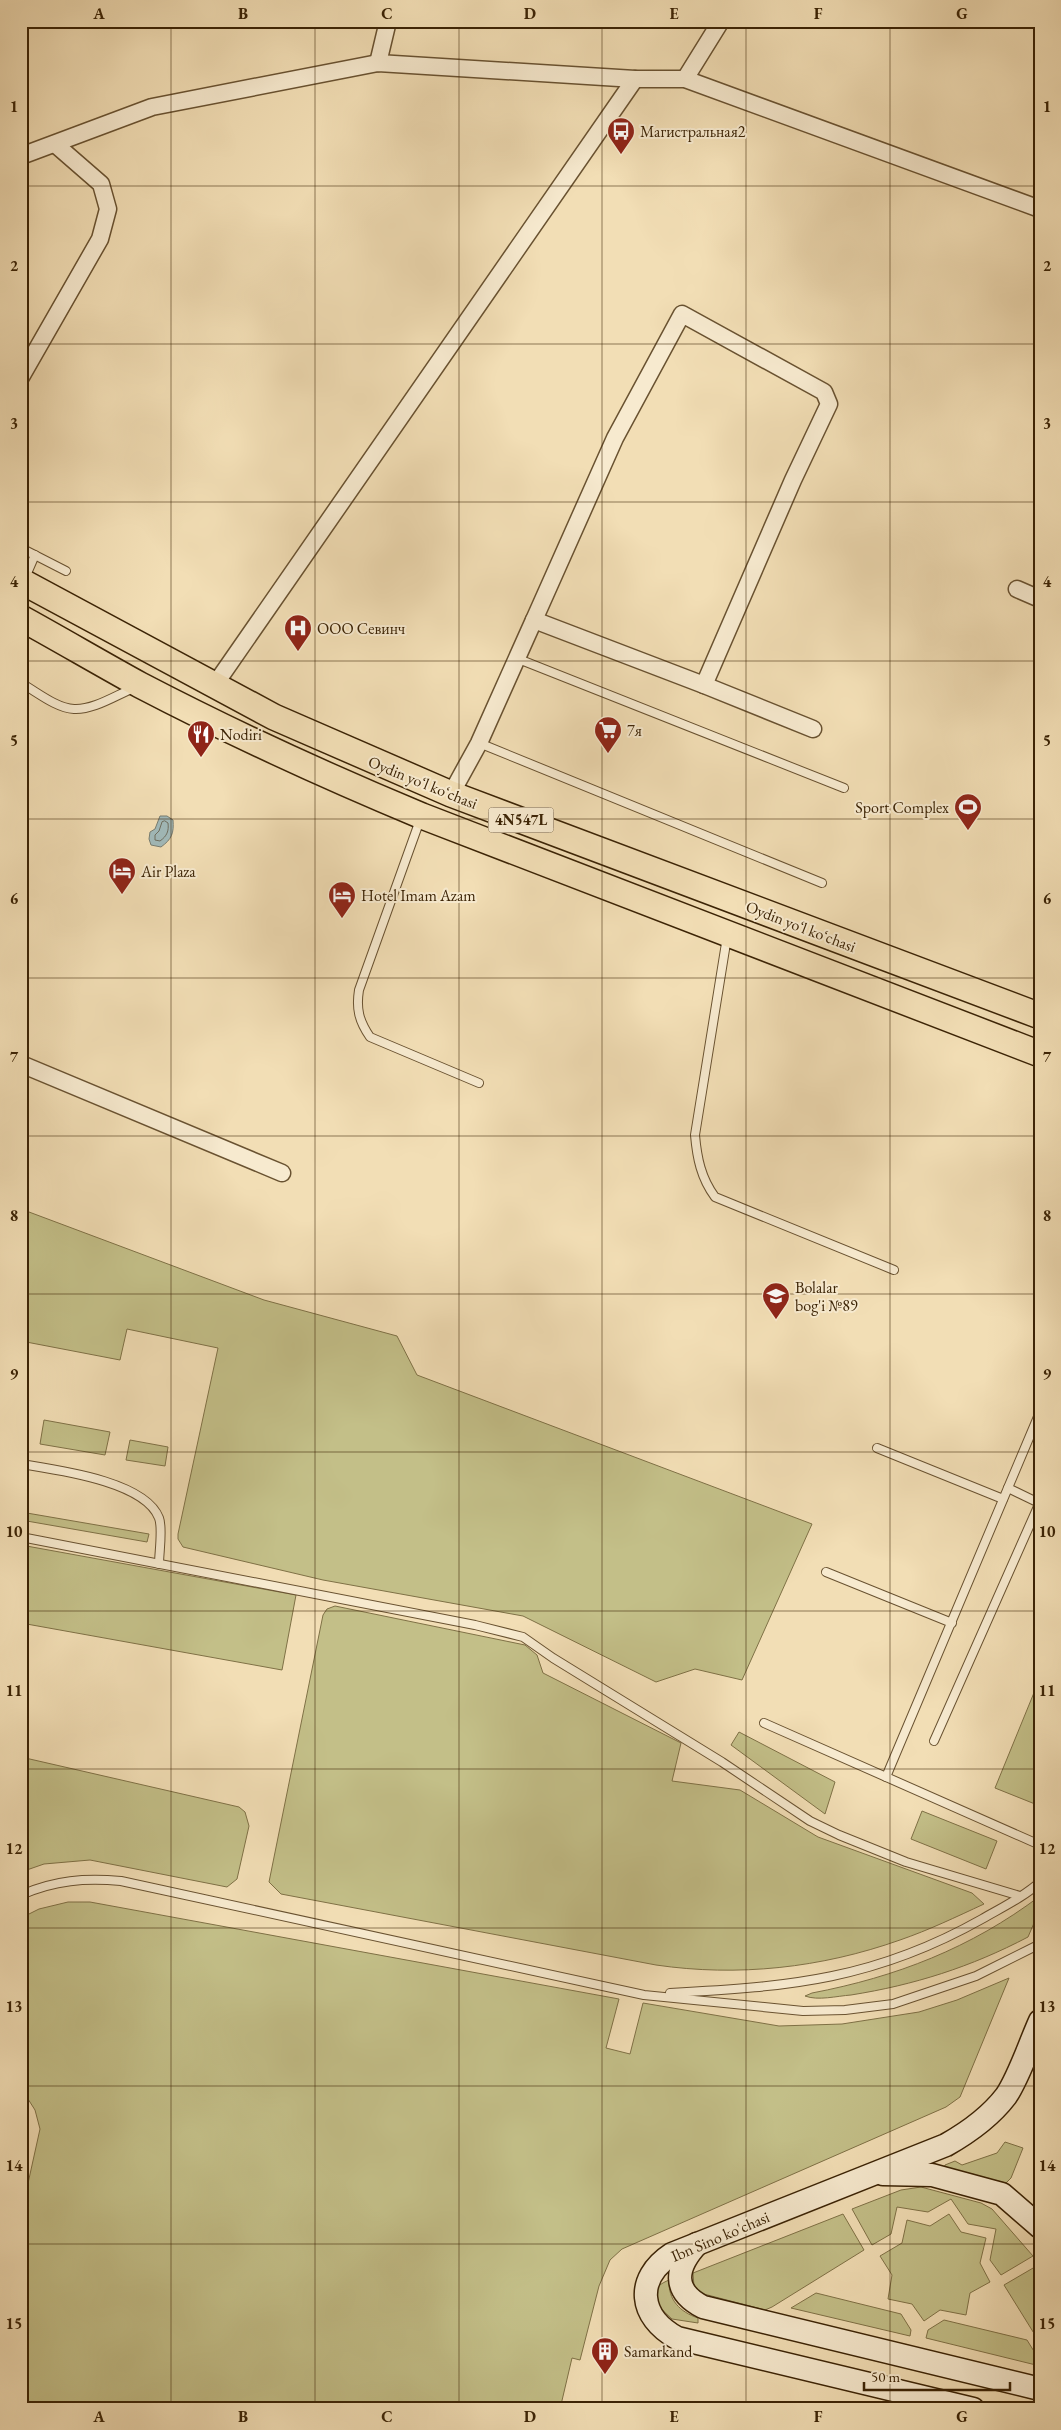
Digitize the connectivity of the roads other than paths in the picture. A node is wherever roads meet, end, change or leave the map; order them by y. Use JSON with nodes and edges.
{"nodes":[{"id":1,"x":388,"y":21,"type":"edge"},
{"id":2,"x":721,"y":21,"type":"edge"},
{"id":3,"x":378,"y":63,"type":"junction"},
{"id":4,"x":635,"y":79,"type":"junction"},
{"id":5,"x":685,"y":79,"type":"junction"},
{"id":6,"x":54,"y":144,"type":"junction"},
{"id":7,"x":21,"y":156,"type":"edge"},
{"id":8,"x":1040,"y":208,"type":"edge"},
{"id":9,"x":21,"y":377,"type":"edge"},
{"id":10,"x":21,"y":548,"type":"edge"},
{"id":11,"x":35,"y":555,"type":"junction"},
{"id":12,"x":66,"y":571,"type":"dead end"},
{"id":13,"x":22,"y":581,"type":"edge"},
{"id":14,"x":1017,"y":589,"type":"dead end"},
{"id":15,"x":1040,"y":599,"type":"edge"},
{"id":16,"x":21,"y":618,"type":"edge"},
{"id":17,"x":534,"y":620,"type":"junction"},
{"id":18,"x":516,"y":658,"type":"junction"},
{"id":19,"x":21,"y":683,"type":"edge"},
{"id":20,"x":140,"y":685,"type":"junction"},
{"id":21,"x":704,"y":685,"type":"junction"},
{"id":22,"x":214,"y":686,"type":"junction"},
{"id":23,"x":813,"y":729,"type":"dead end"},
{"id":24,"x":479,"y":743,"type":"junction"},
{"id":25,"x":844,"y":788,"type":"dead end"},
{"id":26,"x":451,"y":794,"type":"junction"},
{"id":27,"x":422,"y":816,"type":"junction"},
{"id":28,"x":822,"y":883,"type":"dead end"},
{"id":29,"x":728,"y":932,"type":"junction"},
{"id":30,"x":1040,"y":1016,"type":"edge"},
{"id":31,"x":1040,"y":1054,"type":"edge"},
{"id":32,"x":21,"y":1064,"type":"edge"},
{"id":33,"x":479,"y":1083,"type":"dead end"},
{"id":34,"x":282,"y":1173,"type":"dead end"},
{"id":35,"x":894,"y":1270,"type":"dead end"},
{"id":36,"x":1040,"y":1412,"type":"edge"},
{"id":37,"x":877,"y":1448,"type":"dead end"},
{"id":38,"x":21,"y":1464,"type":"edge"},
{"id":39,"x":1008,"y":1488,"type":"junction"},
{"id":40,"x":1003,"y":1499,"type":"junction"},
{"id":41,"x":1039,"y":1502,"type":"edge"},
{"id":42,"x":21,"y":1537,"type":"edge"},
{"id":43,"x":159,"y":1564,"type":"junction"},
{"id":44,"x":826,"y":1572,"type":"dead end"},
{"id":45,"x":952,"y":1623,"type":"junction"},
{"id":46,"x":764,"y":1723,"type":"dead end"},
{"id":47,"x":934,"y":1741,"type":"dead end"},
{"id":48,"x":886,"y":1777,"type":"junction"},
{"id":49,"x":1040,"y":1845,"type":"edge"},
{"id":50,"x":1040,"y":1882,"type":"edge"},
{"id":51,"x":21,"y":1895,"type":"edge"},
{"id":52,"x":1020,"y":1896,"type":"junction"},
{"id":53,"x":1040,"y":1944,"type":"edge"},
{"id":54,"x":644,"y":1994,"type":"junction"},
{"id":55,"x":1040,"y":2021,"type":"edge"},
{"id":56,"x":872,"y":2174,"type":"junction"},
{"id":57,"x":1040,"y":2227,"type":"edge"},
{"id":58,"x":697,"y":2244,"type":"junction"},
{"id":59,"x":1040,"y":2389,"type":"edge"},
{"id":60,"x":973,"y":2409,"type":"edge"}],
"edges":[{"from":1,"to":3,"type":"street"},
{"from":2,"to":5,"type":"street"},
{"from":3,"to":4,"type":"street"},
{"from":3,"to":6,"type":"street"},
{"from":4,"to":5,"type":"street"},
{"from":4,"to":22,"type":"street"},
{"from":5,"to":8,"type":"street"},
{"from":6,"to":7,"type":"street"},
{"from":6,"to":9,"type":"street"},
{"from":10,"to":11,"type":"lane"},
{"from":11,"to":12,"type":"lane"},
{"from":11,"to":13,"type":"lane"},
{"from":13,"to":22,"type":"main road","name":"Oydin yoʻl koʻchasi","number":"4N547L"},
{"from":14,"to":15,"type":"street"},
{"from":16,"to":20,"type":"main road","name":"Oydin yoʻl koʻchasi","number":"4N547L"},
{"from":17,"to":18,"type":"street"},
{"from":17,"to":21,"type":"street"},
{"from":17,"to":21,"type":"street"},
{"from":18,"to":24,"type":"street"},
{"from":18,"to":25,"type":"lane"},
{"from":19,"to":20,"type":"lane"},
{"from":20,"to":27,"type":"main road","name":"Oydin yoʻl koʻchasi","number":"4N547L"},
{"from":21,"to":23,"type":"street"},
{"from":22,"to":26,"type":"main road","name":"Oydin yoʻl koʻchasi","number":"4N547L"},
{"from":24,"to":26,"type":"street"},
{"from":24,"to":28,"type":"lane"},
{"from":26,"to":30,"type":"main road","name":"Oydin yoʻl koʻchasi","number":"4N547L"},
{"from":27,"to":29,"type":"main road","name":"Oydin yoʻl koʻchasi","number":"4N547L"},
{"from":27,"to":33,"type":"lane"},
{"from":29,"to":31,"type":"main road","name":"Oydin yoʻl koʻchasi","number":"4N547L"},
{"from":29,"to":35,"type":"lane"},
{"from":32,"to":34,"type":"street"},
{"from":36,"to":39,"type":"lane"},
{"from":37,"to":40,"type":"lane"},
{"from":38,"to":43,"type":"lane"},
{"from":39,"to":40,"type":"lane"},
{"from":39,"to":41,"type":"lane"},
{"from":40,"to":45,"type":"lane"},
{"from":41,"to":47,"type":"lane"},
{"from":42,"to":43,"type":"lane"},
{"from":43,"to":52,"type":"lane"},
{"from":44,"to":45,"type":"lane"},
{"from":45,"to":48,"type":"lane"},
{"from":46,"to":48,"type":"lane"},
{"from":48,"to":49,"type":"lane"},
{"from":50,"to":52,"type":"lane"},
{"from":51,"to":54,"type":"lane"},
{"from":52,"to":54,"type":"lane"},
{"from":53,"to":54,"type":"lane"},
{"from":55,"to":56,"type":"main road","name":"Ibn Sino ko'chasi"},
{"from":56,"to":57,"type":"main road"},
{"from":56,"to":58,"type":"main road","name":"Ibn Sino ko'chasi"},
{"from":58,"to":59,"type":"main road"},
{"from":58,"to":60,"type":"main road","name":"Ibn Sino ko'chasi"}]}
